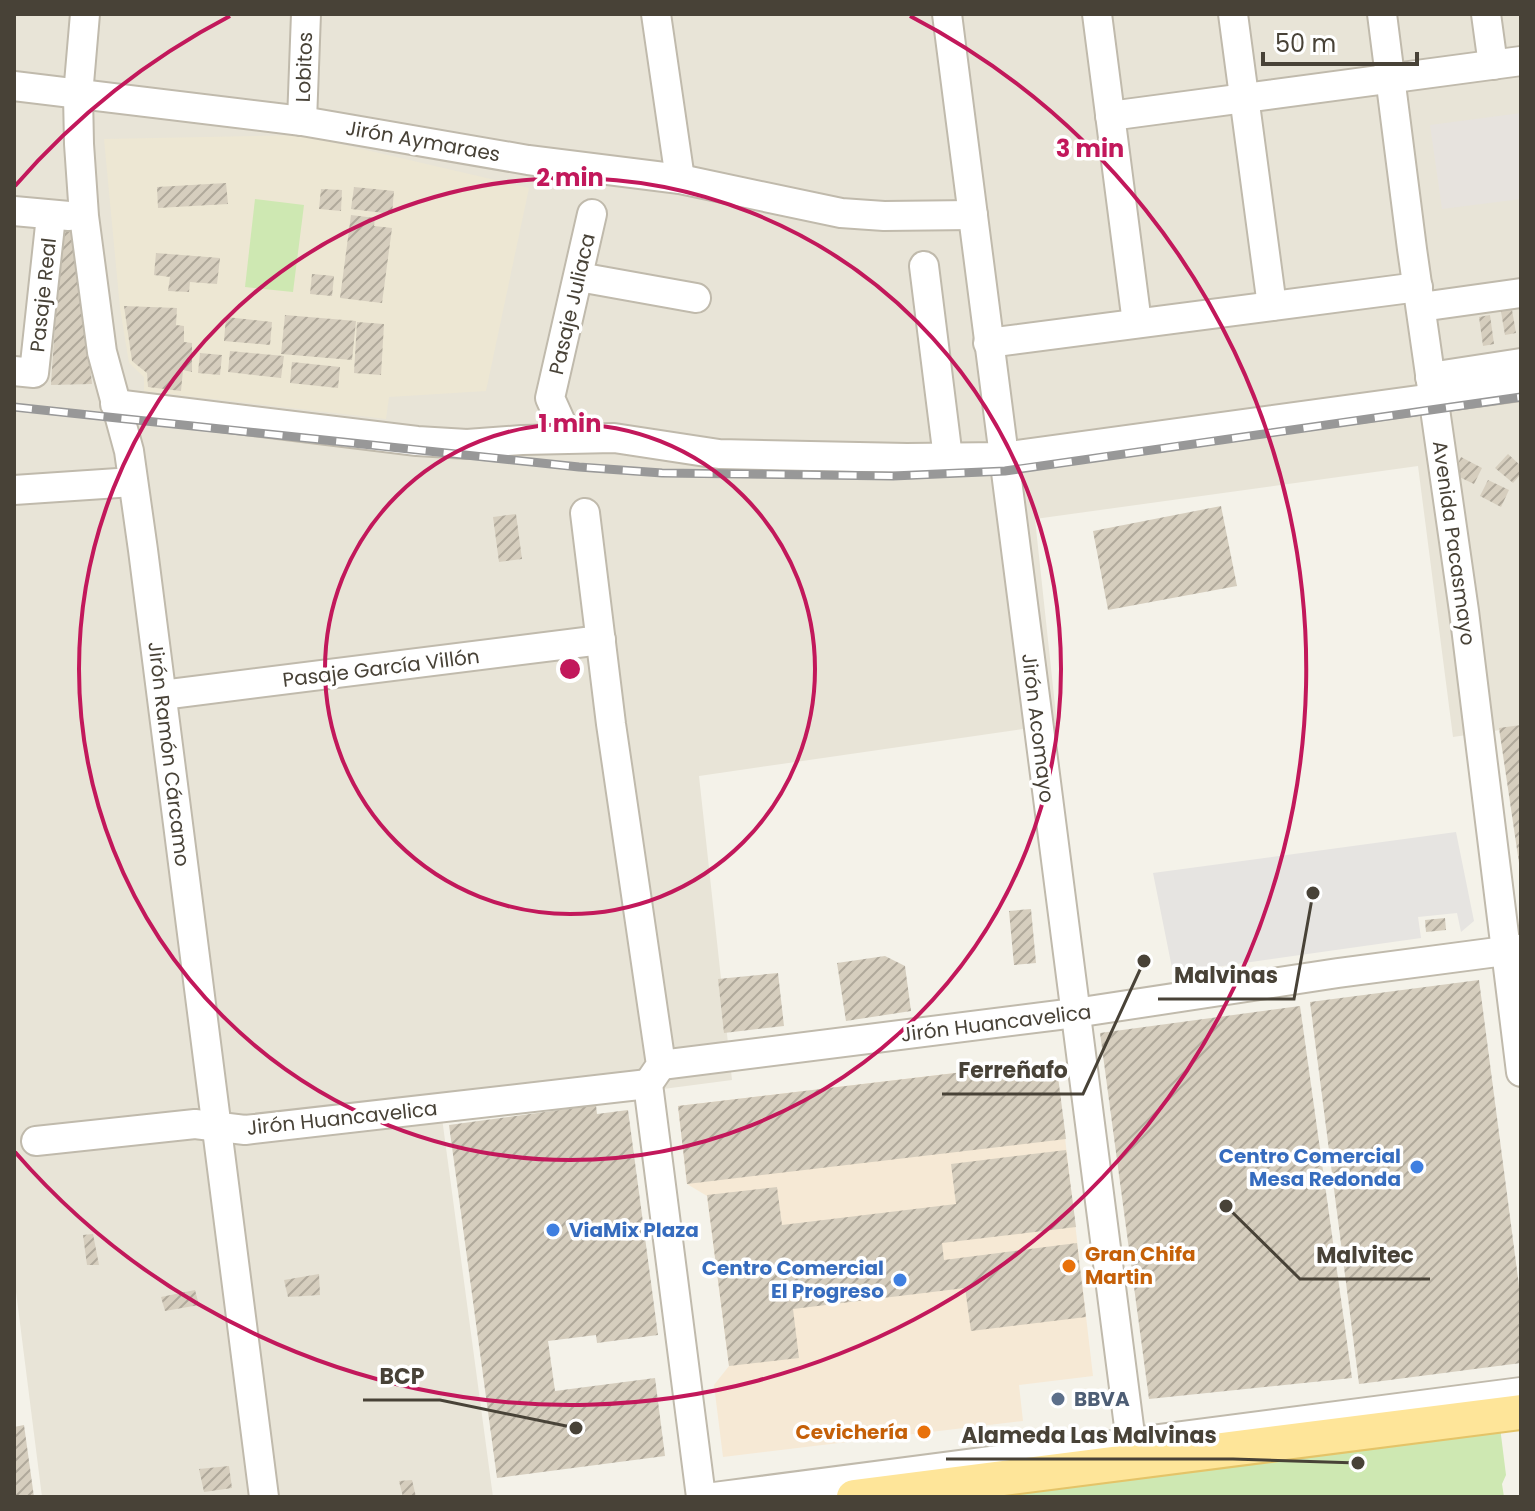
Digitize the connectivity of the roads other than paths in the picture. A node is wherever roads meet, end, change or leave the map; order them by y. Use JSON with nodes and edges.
{"nodes":[{"id":1,"x":85,"y":14,"type":"edge"},
{"id":2,"x":306,"y":14,"type":"edge"},
{"id":3,"x":656,"y":14,"type":"edge"},
{"id":4,"x":947,"y":14,"type":"edge"},
{"id":5,"x":1097,"y":14,"type":"edge"},
{"id":6,"x":1233,"y":14,"type":"edge"},
{"id":7,"x":1382,"y":14,"type":"edge"},
{"id":8,"x":1486,"y":14,"type":"edge"},
{"id":9,"x":1521,"y":61,"type":"edge"},
{"id":10,"x":1493,"y":65,"type":"junction"},
{"id":11,"x":1391,"y":78,"type":"junction"},
{"id":12,"x":14,"y":86,"type":"edge"},
{"id":13,"x":78,"y":95,"type":"junction"},
{"id":14,"x":1244,"y":98,"type":"junction"},
{"id":15,"x":1110,"y":116,"type":"junction"},
{"id":16,"x":302,"y":121,"type":"junction"},
{"id":17,"x":680,"y":179,"type":"junction"},
{"id":18,"x":14,"y":211,"type":"edge"},
{"id":19,"x":592,"y":214,"type":"dead end"},
{"id":20,"x":973,"y":215,"type":"junction"},
{"id":21,"x":51,"y":216,"type":"junction"},
{"id":22,"x":84,"y":216,"type":"junction"},
{"id":23,"x":924,"y":266,"type":"dead end"},
{"id":24,"x":579,"y":277,"type":"junction"},
{"id":25,"x":1521,"y":293,"type":"edge"},
{"id":26,"x":1419,"y":297,"type":"junction"},
{"id":27,"x":696,"y":298,"type":"dead end"},
{"id":28,"x":1272,"y":306,"type":"junction"},
{"id":29,"x":1137,"y":323,"type":"junction"},
{"id":30,"x":988,"y":343,"type":"junction"},
{"id":31,"x":1521,"y":363,"type":"edge"},
{"id":32,"x":24,"y":372,"type":"edge"},
{"id":33,"x":1521,"y":386,"type":"edge"},
{"id":34,"x":1432,"y":388,"type":"junction"},
{"id":35,"x":115,"y":404,"type":"junction"},
{"id":36,"x":568,"y":438,"type":"junction"},
{"id":37,"x":1003,"y":457,"type":"junction"},
{"id":38,"x":948,"y":458,"type":"junction"},
{"id":39,"x":133,"y":482,"type":"junction"},
{"id":40,"x":14,"y":490,"type":"edge"},
{"id":41,"x":585,"y":513,"type":"dead end"},
{"id":42,"x":601,"y":640,"type":"junction"},
{"id":43,"x":162,"y":695,"type":"junction"},
{"id":44,"x":1513,"y":950,"type":"edge"},
{"id":45,"x":1075,"y":1013,"type":"junction"},
{"id":46,"x":1521,"y":1072,"type":"edge"},
{"id":47,"x":654,"y":1074,"type":"junction"},
{"id":48,"x":217,"y":1126,"type":"junction"},
{"id":49,"x":36,"y":1141,"type":"dead end"},
{"id":50,"x":1521,"y":1392,"type":"edge"},
{"id":51,"x":1521,"y":1412,"type":"edge"},
{"id":52,"x":1131,"y":1442,"type":"junction"},
{"id":53,"x":264,"y":1497,"type":"edge"},
{"id":54,"x":701,"y":1497,"type":"edge"},
{"id":55,"x":714,"y":1497,"type":"edge"},
{"id":56,"x":854,"y":1497,"type":"edge"}],
"edges":[{"from":1,"to":13,"type":"street","name":"Jirón Ramón Cárcamo"},
{"from":2,"to":16,"type":"street","name":"Lobitos"},
{"from":3,"to":17,"type":"street"},
{"from":4,"to":20,"type":"street","name":"Jirón Acomayo"},
{"from":5,"to":15,"type":"street"},
{"from":6,"to":14,"type":"street"},
{"from":7,"to":11,"type":"street","name":"Avenida Pacasmayo"},
{"from":8,"to":10,"type":"street"},
{"from":9,"to":10,"type":"street"},
{"from":10,"to":11,"type":"street"},
{"from":11,"to":14,"type":"street"},
{"from":11,"to":26,"type":"street","name":"Avenida Pacasmayo"},
{"from":12,"to":13,"type":"street","name":"Jirón Aymaraes"},
{"from":13,"to":16,"type":"street","name":"Jirón Aymaraes"},
{"from":13,"to":22,"type":"street","name":"Jirón Ramón Cárcamo"},
{"from":14,"to":15,"type":"street"},
{"from":14,"to":28,"type":"street"},
{"from":15,"to":29,"type":"street"},
{"from":16,"to":17,"type":"street","name":"Jirón Aymaraes"},
{"from":17,"to":20,"type":"street","name":"Jirón Aymaraes"},
{"from":18,"to":21,"type":"street"},
{"from":19,"to":24,"type":"street","name":"Pasaje Juliaca"},
{"from":20,"to":30,"type":"street","name":"Jirón Acomayo"},
{"from":21,"to":22,"type":"street"},
{"from":21,"to":32,"type":"street","name":"Pasaje Real"},
{"from":22,"to":35,"type":"street","name":"Jirón Ramón Cárcamo"},
{"from":23,"to":38,"type":"street"},
{"from":24,"to":27,"type":"street"},
{"from":24,"to":36,"type":"street","name":"Pasaje Juliaca"},
{"from":25,"to":26,"type":"street"},
{"from":26,"to":28,"type":"street"},
{"from":26,"to":34,"type":"street","name":"Avenida Pacasmayo"},
{"from":28,"to":29,"type":"street"},
{"from":29,"to":30,"type":"street"},
{"from":30,"to":37,"type":"street","name":"Jirón Acomayo"},
{"from":31,"to":34,"type":"street"},
{"from":33,"to":34,"type":"street"},
{"from":34,"to":37,"type":"street"},
{"from":34,"to":44,"type":"street","name":"Avenida Pacasmayo"},
{"from":35,"to":36,"type":"street"},
{"from":35,"to":39,"type":"street","name":"Jirón Ramón Cárcamo"},
{"from":36,"to":38,"type":"street"},
{"from":37,"to":38,"type":"street"},
{"from":37,"to":45,"type":"street","name":"Jirón Acomayo"},
{"from":39,"to":40,"type":"street"},
{"from":39,"to":43,"type":"street","name":"Jirón Ramón Cárcamo"},
{"from":41,"to":42,"type":"street"},
{"from":42,"to":43,"type":"street","name":"Pasaje García Villón"},
{"from":42,"to":47,"type":"street"},
{"from":43,"to":48,"type":"street","name":"Jirón Ramón Cárcamo"},
{"from":44,"to":45,"type":"street","name":"Jirón Huancavelica"},
{"from":44,"to":46,"type":"street","name":"Avenida Pacasmayo"},
{"from":45,"to":47,"type":"street","name":"Jirón Huancavelica"},
{"from":45,"to":52,"type":"street","name":"Jirón Acomayo"},
{"from":47,"to":48,"type":"street","name":"Jirón Huancavelica"},
{"from":47,"to":54,"type":"street"},
{"from":48,"to":49,"type":"street","name":"Jirón Huancavelica"},
{"from":48,"to":53,"type":"street","name":"Jirón Ramón Cárcamo"},
{"from":50,"to":52,"type":"street"},
{"from":51,"to":56,"type":"main road"},
{"from":52,"to":55,"type":"street"}]}
